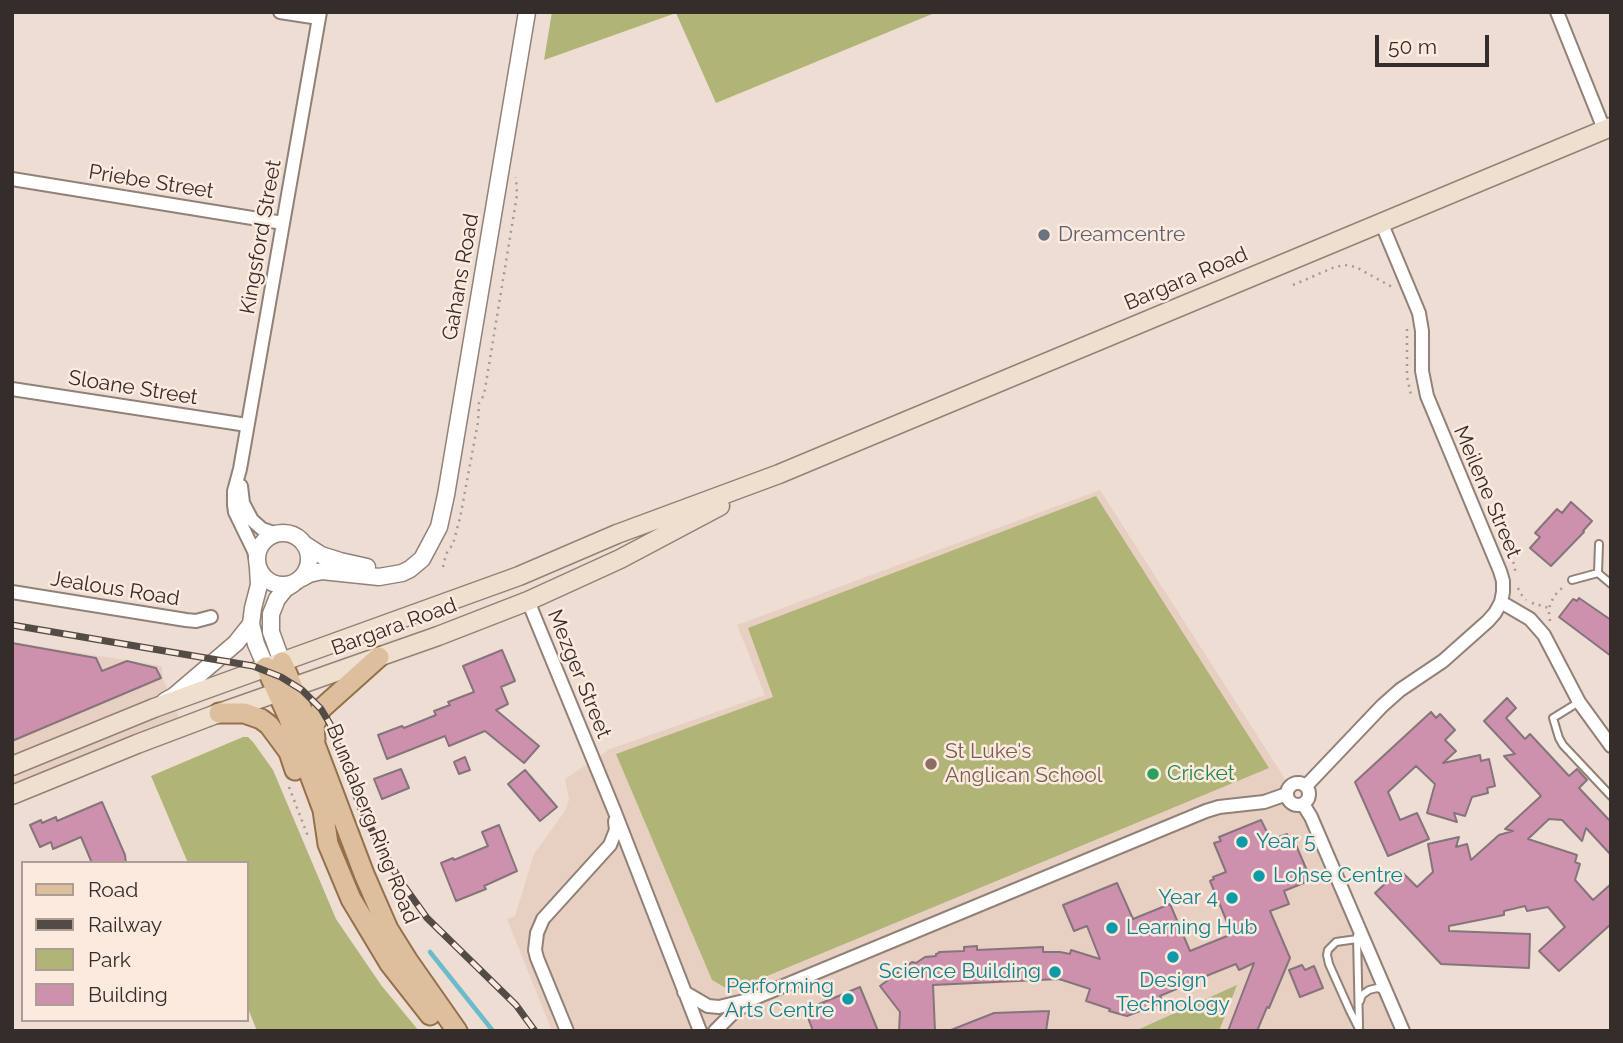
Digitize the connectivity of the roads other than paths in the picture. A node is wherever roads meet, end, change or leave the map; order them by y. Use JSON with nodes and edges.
{"nodes":[{"id":1,"x":280,"y":12,"type":"edge"},
{"id":2,"x":527,"y":12,"type":"edge"},
{"id":3,"x":1557,"y":12,"type":"edge"},
{"id":4,"x":319,"y":15,"type":"edge"},
{"id":5,"x":1607,"y":128,"type":"edge"},
{"id":6,"x":12,"y":179,"type":"edge"},
{"id":7,"x":1381,"y":222,"type":"junction"},
{"id":8,"x":283,"y":223,"type":"junction"},
{"id":9,"x":12,"y":388,"type":"edge"},
{"id":10,"x":247,"y":425,"type":"junction"},
{"id":11,"x":240,"y":468,"type":"junction"},
{"id":12,"x":779,"y":474,"type":"junction"},
{"id":13,"x":277,"y":534,"type":"junction"},
{"id":14,"x":304,"y":544,"type":"junction"},
{"id":15,"x":1599,"y":544,"type":"dead end"},
{"id":16,"x":430,"y":546,"type":"junction"},
{"id":17,"x":257,"y":564,"type":"junction"},
{"id":18,"x":1598,"y":573,"type":"junction"},
{"id":19,"x":519,"y":576,"type":"junction"},
{"id":20,"x":1572,"y":580,"type":"road end"},
{"id":21,"x":297,"y":581,"type":"junction"},
{"id":22,"x":1611,"y":584,"type":"edge"},
{"id":23,"x":12,"y":592,"type":"edge"},
{"id":24,"x":528,"y":601,"type":"junction"},
{"id":25,"x":1501,"y":602,"type":"junction"},
{"id":26,"x":211,"y":617,"type":"dead end"},
{"id":27,"x":251,"y":624,"type":"junction"},
{"id":28,"x":379,"y":657,"type":"junction"},
{"id":29,"x":274,"y":664,"type":"junction"},
{"id":30,"x":285,"y":690,"type":"junction"},
{"id":31,"x":1579,"y":702,"type":"junction"},
{"id":32,"x":154,"y":708,"type":"junction"},
{"id":33,"x":219,"y":713,"type":"junction"},
{"id":34,"x":315,"y":746,"type":"junction"},
{"id":35,"x":1611,"y":746,"type":"edge"},
{"id":36,"x":12,"y":766,"type":"edge"},
{"id":37,"x":1306,"y":786,"type":"junction"},
{"id":38,"x":1287,"y":794,"type":"junction"},
{"id":39,"x":12,"y":795,"type":"edge"},
{"id":40,"x":1611,"y":796,"type":"edge"},
{"id":41,"x":1303,"y":804,"type":"junction"},
{"id":42,"x":614,"y":810,"type":"junction"},
{"id":43,"x":328,"y":844,"type":"junction"},
{"id":44,"x":1362,"y":942,"type":"junction"},
{"id":45,"x":684,"y":992,"type":"junction"},
{"id":46,"x":1387,"y":993,"type":"junction"},
{"id":47,"x":751,"y":999,"type":"junction"},
{"id":48,"x":1359,"y":1006,"type":"junction"},
{"id":49,"x":1360,"y":1029,"type":"edge"},
{"id":50,"x":445,"y":1031,"type":"edge"},
{"id":51,"x":457,"y":1031,"type":"edge"},
{"id":52,"x":567,"y":1031,"type":"edge"},
{"id":53,"x":700,"y":1031,"type":"edge"},
{"id":54,"x":715,"y":1031,"type":"edge"},
{"id":55,"x":1403,"y":1031,"type":"edge"}],
"edges":[{"from":1,"to":4,"type":"street"},
{"from":2,"to":16,"type":"street","name":"Gahans Road"},
{"from":3,"to":5,"type":"street"},
{"from":4,"to":8,"type":"street","name":"Kingsford Street"},
{"from":5,"to":7,"type":"main road","name":"Bargara Road"},
{"from":6,"to":8,"type":"street","name":"Priebe Street"},
{"from":7,"to":12,"type":"main road","name":"Bargara Road"},
{"from":7,"to":25,"type":"street","name":"Meilene Street"},
{"from":8,"to":10,"type":"street","name":"Kingsford Street"},
{"from":9,"to":10,"type":"street","name":"Sloane Street"},
{"from":10,"to":11,"type":"street","name":"Kingsford Street"},
{"from":11,"to":13,"type":"street","name":"Kingsford Street"},
{"from":11,"to":17,"type":"street","name":"Kingsford Street"},
{"from":12,"to":19,"type":"main road","name":"Bargara Road"},
{"from":12,"to":24,"type":"main road","name":"Bargara Road"},
{"from":13,"to":14,"type":"street"},
{"from":13,"to":17,"type":"street"},
{"from":14,"to":16,"type":"street"},
{"from":14,"to":21,"type":"street"},
{"from":15,"to":18,"type":"lane"},
{"from":16,"to":21,"type":"street","name":"Gahans Road"},
{"from":17,"to":21,"type":"street","name":"Gahans Road"},
{"from":17,"to":27,"type":"street"},
{"from":18,"to":20,"type":"lane"},
{"from":18,"to":22,"type":"lane"},
{"from":19,"to":24,"type":"main road"},
{"from":19,"to":29,"type":"main road","name":"Bargara Road"},
{"from":21,"to":29,"type":"street"},
{"from":23,"to":26,"type":"street","name":"Jealous Road"},
{"from":24,"to":28,"type":"main road","name":"Bargara Road"},
{"from":24,"to":42,"type":"street","name":"Mezger Street"},
{"from":25,"to":31,"type":"street"},
{"from":25,"to":37,"type":"street"},
{"from":27,"to":29,"type":"street"},
{"from":27,"to":32,"type":"street"},
{"from":28,"to":30,"type":"main road","name":"Bargara Road"},
{"from":28,"to":34,"type":"main road"},
{"from":29,"to":30,"type":"main road","name":"Bundaberg Ring Road"},
{"from":29,"to":32,"type":"main road","name":"Bargara Road"},
{"from":30,"to":33,"type":"main road","name":"Bargara Road"},
{"from":30,"to":34,"type":"main road","name":"Bundaberg Ring Road"},
{"from":30,"to":43,"type":"main road","name":"Bundaberg Ring Road"},
{"from":31,"to":35,"type":"street"},
{"from":31,"to":40,"type":"lane"},
{"from":32,"to":36,"type":"main road","name":"Bargara Road"},
{"from":33,"to":39,"type":"main road","name":"Bargara Road"},
{"from":33,"to":43,"type":"main road"},
{"from":34,"to":51,"type":"main road","name":"Bundaberg Ring Road"},
{"from":37,"to":38,"type":"street"},
{"from":37,"to":41,"type":"street"},
{"from":38,"to":41,"type":"street"},
{"from":38,"to":47,"type":"street"},
{"from":41,"to":44,"type":"street"},
{"from":42,"to":45,"type":"street","name":"Mezger Street"},
{"from":42,"to":52,"type":"street"},
{"from":43,"to":50,"type":"main road","name":"Bundaberg Ring Road"},
{"from":44,"to":46,"type":"street"},
{"from":44,"to":48,"type":"lane"},
{"from":44,"to":49,"type":"lane"},
{"from":45,"to":47,"type":"street"},
{"from":45,"to":53,"type":"street","name":"Mezger Street"},
{"from":46,"to":48,"type":"lane"},
{"from":46,"to":55,"type":"street"},
{"from":47,"to":54,"type":"street"},
{"from":48,"to":49,"type":"lane"}]}
